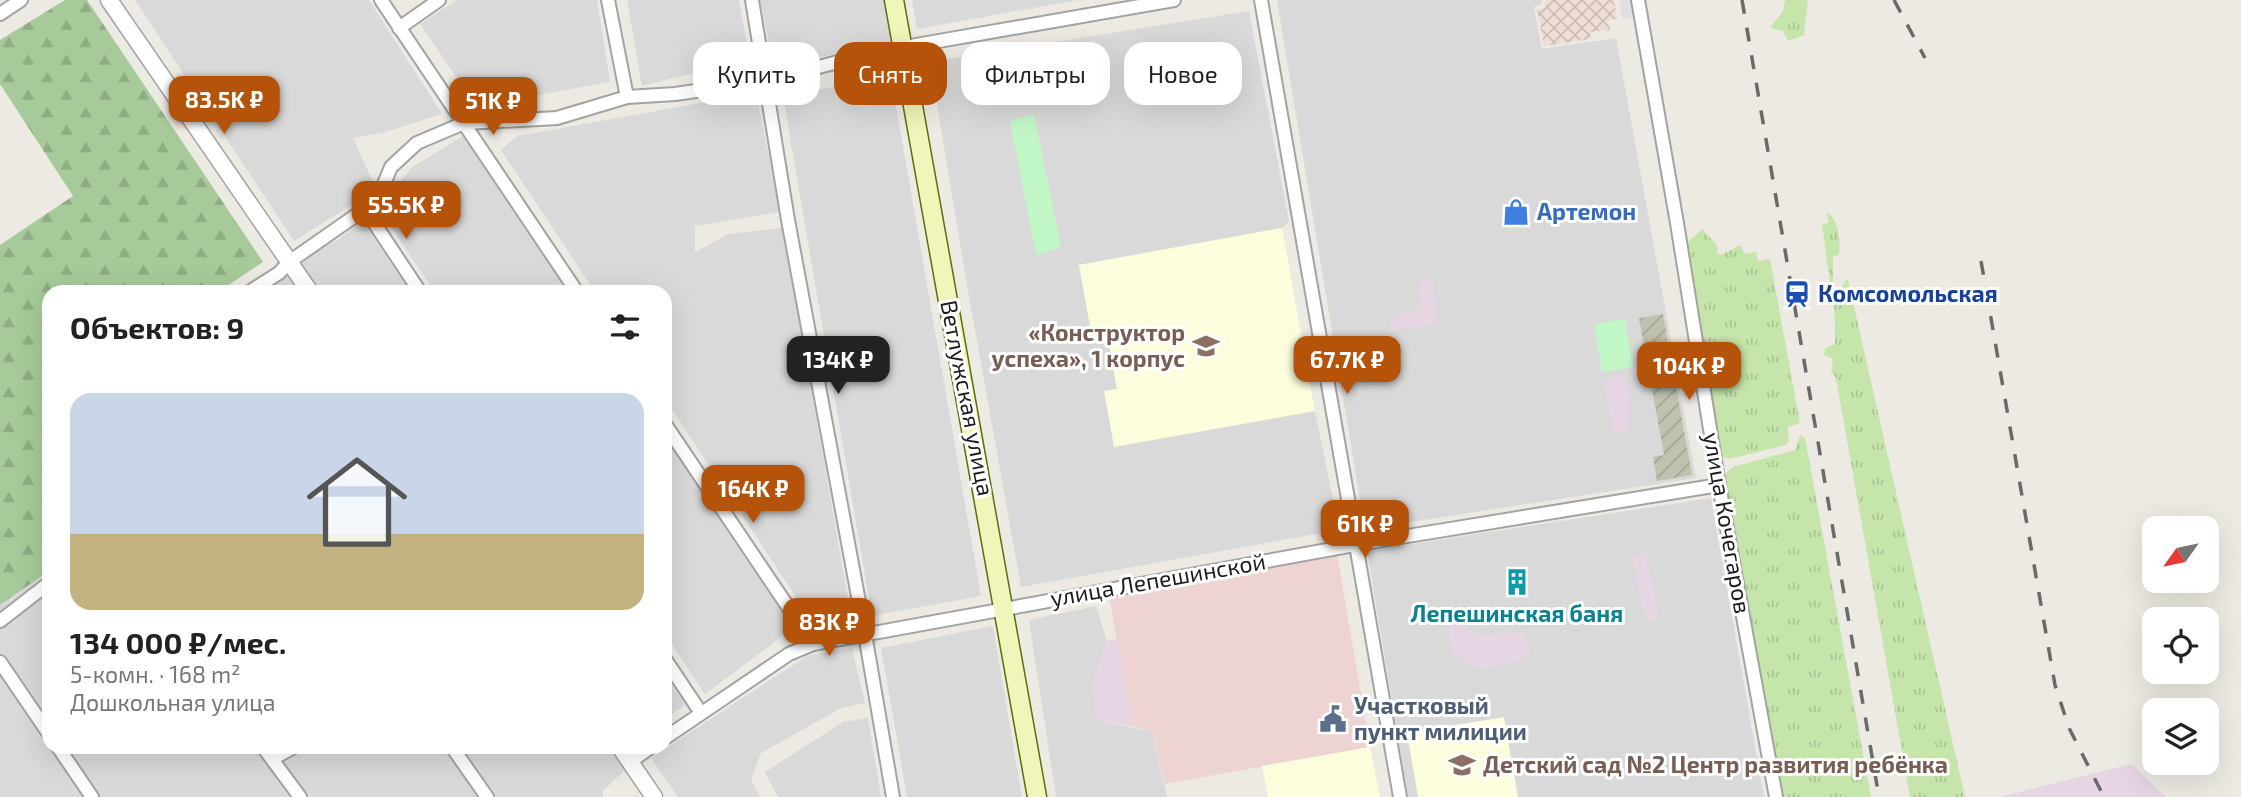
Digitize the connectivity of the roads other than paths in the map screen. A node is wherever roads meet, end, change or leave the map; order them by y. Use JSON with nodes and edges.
{"nodes":[{"id":1,"x":21,"y":0,"type":"edge"},
{"id":2,"x":109,"y":0,"type":"edge"},
{"id":3,"x":381,"y":0,"type":"edge"},
{"id":4,"x":439,"y":0,"type":"edge"},
{"id":5,"x":608,"y":0,"type":"edge"},
{"id":6,"x":752,"y":0,"type":"edge"},
{"id":7,"x":894,"y":0,"type":"edge"},
{"id":8,"x":1174,"y":0,"type":"edge"},
{"id":9,"x":1261,"y":0,"type":"edge"},
{"id":10,"x":1637,"y":0,"type":"edge"},
{"id":11,"x":0,"y":14,"type":"edge"},
{"id":12,"x":399,"y":28,"type":"junction"},
{"id":13,"x":759,"y":42,"type":"edge"},
{"id":14,"x":901,"y":42,"type":"edge"},
{"id":15,"x":936,"y":42,"type":"edge"},
{"id":16,"x":693,"y":91,"type":"edge"},
{"id":17,"x":627,"y":97,"type":"junction"},
{"id":18,"x":770,"y":105,"type":"edge"},
{"id":19,"x":912,"y":105,"type":"edge"},
{"id":20,"x":464,"y":124,"type":"junction"},
{"id":21,"x":365,"y":209,"type":"junction"},
{"id":22,"x":289,"y":262,"type":"junction"},
{"id":23,"x":260,"y":285,"type":"edge"},
{"id":24,"x":305,"y":285,"type":"edge"},
{"id":25,"x":415,"y":285,"type":"edge"},
{"id":26,"x":572,"y":285,"type":"edge"},
{"id":27,"x":672,"y":434,"type":"edge"},
{"id":28,"x":1719,"y":485,"type":"junction"},
{"id":29,"x":1356,"y":544,"type":"junction"},
{"id":30,"x":42,"y":588,"type":"edge"},
{"id":31,"x":1005,"y":608,"type":"junction"},
{"id":32,"x":0,"y":621,"type":"edge"},
{"id":33,"x":865,"y":634,"type":"junction"},
{"id":34,"x":813,"y":644,"type":"junction"},
{"id":35,"x":0,"y":662,"type":"edge"},
{"id":36,"x":672,"y":670,"type":"edge"},
{"id":37,"x":701,"y":713,"type":"junction"},
{"id":38,"x":42,"y":724,"type":"edge"},
{"id":39,"x":672,"y":733,"type":"edge"},
{"id":40,"x":63,"y":754,"type":"edge"},
{"id":41,"x":268,"y":754,"type":"edge"},
{"id":42,"x":281,"y":754,"type":"edge"},
{"id":43,"x":457,"y":754,"type":"edge"},
{"id":44,"x":625,"y":754,"type":"edge"},
{"id":45,"x":641,"y":754,"type":"edge"},
{"id":46,"x":272,"y":759,"type":"junction"},
{"id":47,"x":630,"y":762,"type":"junction"},
{"id":48,"x":648,"y":795,"type":"edge"},
{"id":49,"x":92,"y":797,"type":"edge"},
{"id":50,"x":300,"y":797,"type":"edge"},
{"id":51,"x":487,"y":797,"type":"edge"},
{"id":52,"x":893,"y":797,"type":"edge"},
{"id":53,"x":1037,"y":797,"type":"edge"},
{"id":54,"x":1400,"y":797,"type":"edge"},
{"id":55,"x":1776,"y":797,"type":"edge"}],
"edges":[{"from":1,"to":11,"type":"street"},
{"from":2,"to":22,"type":"street"},
{"from":3,"to":12,"type":"street"},
{"from":4,"to":12,"type":"street"},
{"from":5,"to":17,"type":"street"},
{"from":6,"to":13,"type":"street"},
{"from":7,"to":14,"type":"main road","name":"Ветлужская улица"},
{"from":8,"to":15,"type":"street"},
{"from":9,"to":29,"type":"street"},
{"from":10,"to":28,"type":"street","name":"улица Кочегаров"},
{"from":12,"to":20,"type":"street"},
{"from":16,"to":17,"type":"street"},
{"from":17,"to":20,"type":"street"},
{"from":18,"to":33,"type":"street"},
{"from":19,"to":31,"type":"main road","name":"Ветлужская улица"},
{"from":20,"to":21,"type":"street"},
{"from":20,"to":26,"type":"street"},
{"from":21,"to":22,"type":"street"},
{"from":21,"to":25,"type":"street"},
{"from":22,"to":23,"type":"street"},
{"from":22,"to":24,"type":"street"},
{"from":27,"to":34,"type":"street"},
{"from":28,"to":29,"type":"street","name":"улица Лепешинской"},
{"from":28,"to":55,"type":"street","name":"улица Кочегаров"},
{"from":29,"to":31,"type":"street","name":"улица Лепешинской"},
{"from":29,"to":54,"type":"street"},
{"from":30,"to":32,"type":"street"},
{"from":31,"to":33,"type":"street","name":"улица Лепешинской"},
{"from":31,"to":53,"type":"main road","name":"Ветлужская улица"},
{"from":33,"to":34,"type":"street","name":"улица Лепешинской"},
{"from":33,"to":52,"type":"street"},
{"from":34,"to":37,"type":"street","name":"улица Лепешинской"},
{"from":35,"to":38,"type":"street"},
{"from":36,"to":37,"type":"street"},
{"from":37,"to":39,"type":"street","name":"улица Лепешинской"},
{"from":40,"to":49,"type":"street"},
{"from":41,"to":46,"type":"street"},
{"from":42,"to":46,"type":"street"},
{"from":43,"to":51,"type":"street"},
{"from":44,"to":47,"type":"street"},
{"from":45,"to":47,"type":"street"},
{"from":46,"to":50,"type":"street"},
{"from":47,"to":48,"type":"street"}]}
